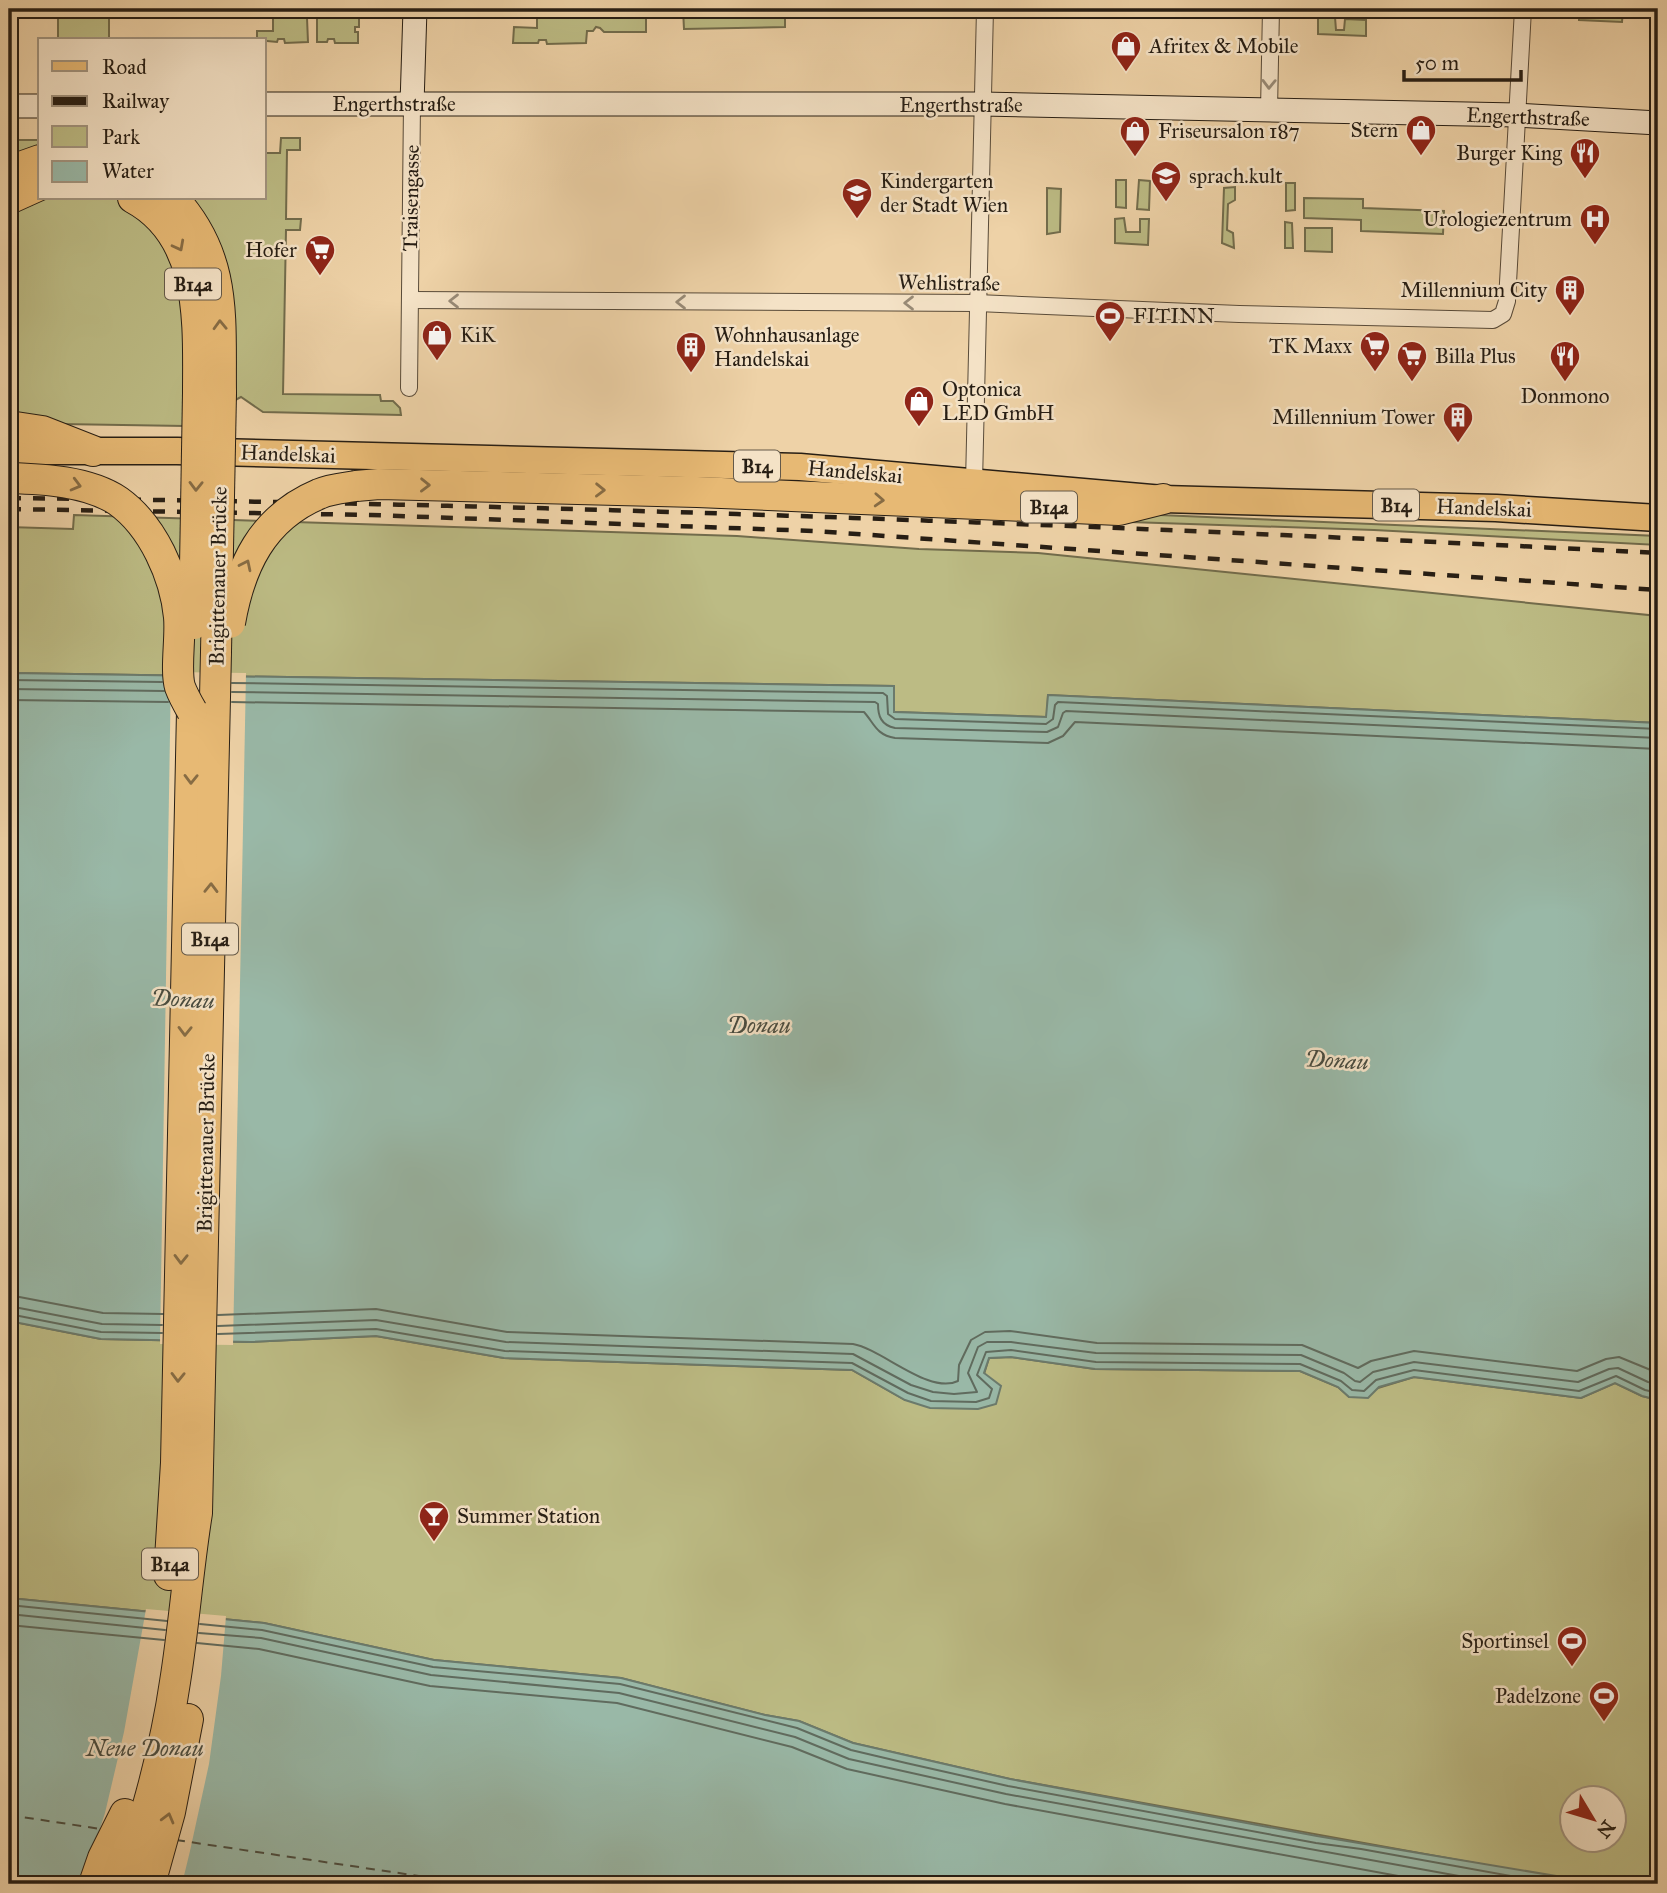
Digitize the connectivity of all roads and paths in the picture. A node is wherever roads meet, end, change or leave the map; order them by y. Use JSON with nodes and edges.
{"nodes":[{"id":1,"x":415,"y":9,"type":"edge"},
{"id":2,"x":985,"y":9,"type":"edge"},
{"id":3,"x":1271,"y":9,"type":"edge"},
{"id":4,"x":1523,"y":9,"type":"edge"},
{"id":5,"x":266,"y":104,"type":"edge"},
{"id":6,"x":412,"y":104,"type":"junction"},
{"id":7,"x":982,"y":104,"type":"junction"},
{"id":8,"x":9,"y":106,"type":"edge"},
{"id":9,"x":38,"y":106,"type":"edge"},
{"id":10,"x":1269,"y":110,"type":"junction"},
{"id":11,"x":1517,"y":115,"type":"junction"},
{"id":12,"x":1658,"y":123,"type":"edge"},
{"id":13,"x":38,"y":161,"type":"edge"},
{"id":14,"x":9,"y":171,"type":"edge"},
{"id":15,"x":38,"y":186,"type":"edge"},
{"id":16,"x":9,"y":199,"type":"edge"},
{"id":17,"x":136,"y":200,"type":"edge"},
{"id":18,"x":175,"y":200,"type":"edge"},
{"id":19,"x":410,"y":300,"type":"junction"},
{"id":20,"x":977,"y":303,"type":"junction"},
{"id":21,"x":409,"y":388,"type":"dead end"},
{"id":22,"x":209,"y":393,"type":"junction"},
{"id":23,"x":9,"y":426,"type":"edge"},
{"id":24,"x":9,"y":451,"type":"edge"},
{"id":25,"x":93,"y":451,"type":"junction"},
{"id":26,"x":9,"y":478,"type":"edge"},
{"id":27,"x":974,"y":483,"type":"junction"},
{"id":28,"x":1163,"y":499,"type":"junction"},
{"id":29,"x":1658,"y":517,"type":"edge"},
{"id":30,"x":216,"y":652,"type":"junction"},
{"id":31,"x":192,"y":711,"type":"junction"},
{"id":32,"x":197,"y":1513,"type":"junction"},
{"id":33,"x":125,"y":1814,"type":"junction"},
{"id":34,"x":94,"y":1884,"type":"edge"},
{"id":35,"x":108,"y":1884,"type":"edge"},
{"id":36,"x":124,"y":1884,"type":"edge"},
{"id":37,"x":150,"y":1884,"type":"edge"}],
"edges":[{"from":1,"to":6,"type":"street","name":"Traisengasse"},
{"from":2,"to":7,"type":"street"},
{"from":3,"to":10,"type":"street","one_way":true},
{"from":4,"to":11,"type":"street"},
{"from":5,"to":6,"type":"street","name":"Engerthstraße"},
{"from":6,"to":7,"type":"street","name":"Engerthstraße"},
{"from":6,"to":19,"type":"street","name":"Traisengasse"},
{"from":7,"to":10,"type":"street","name":"Engerthstraße"},
{"from":7,"to":20,"type":"street"},
{"from":8,"to":9,"type":"street"},
{"from":10,"to":11,"type":"street","name":"Engerthstraße"},
{"from":11,"to":12,"type":"street","name":"Engerthstraße"},
{"from":11,"to":20,"type":"street","name":"Wehlistraße"},
{"from":13,"to":14,"type":"highway"},
{"from":15,"to":16,"type":"highway"},
{"from":17,"to":22,"type":"highway","number":"B14a","one_way":true},
{"from":22,"to":18,"type":"highway","number":"B14a","one_way":true},
{"from":20,"to":19,"type":"street","name":"Wehlistraße","one_way":true},
{"from":19,"to":21,"type":"street","name":"Traisengasse"},
{"from":20,"to":27,"type":"street"},
{"from":22,"to":30,"type":"highway","name":"Brigittenauer Brücke","number":"B14a","bridge":true},
{"from":22,"to":31,"type":"highway","name":"Brigittenauer Brücke","number":"B14a","one_way":true,"bridge":true},
{"from":23,"to":25,"type":"highway"},
{"from":24,"to":25,"type":"main road","name":"Handelskai","number":"B14"},
{"from":25,"to":27,"type":"main road","name":"Handelskai","number":"B14"},
{"from":26,"to":31,"type":"highway","number":"B14a","one_way":true,"bridge":true},
{"from":27,"to":28,"type":"main road","name":"Handelskai","number":"B14"},
{"from":28,"to":29,"type":"main road","name":"Handelskai","number":"B14"},
{"from":30,"to":28,"type":"highway","number":"B14a","one_way":true,"bridge":true},
{"from":32,"to":30,"type":"highway","name":"Brigittenauer Brücke","number":"B14a","one_way":true},
{"from":31,"to":33,"type":"highway","name":"Brigittenauer Brücke","number":"B14a","one_way":true},
{"from":32,"to":36,"type":"highway","name":"Brigittenauer Brücke","number":"B14a"},
{"from":37,"to":32,"type":"highway","one_way":true},
{"from":33,"to":34,"type":"highway"},
{"from":33,"to":35,"type":"highway","name":"Brigittenauer Brücke","number":"B14a"}]}
